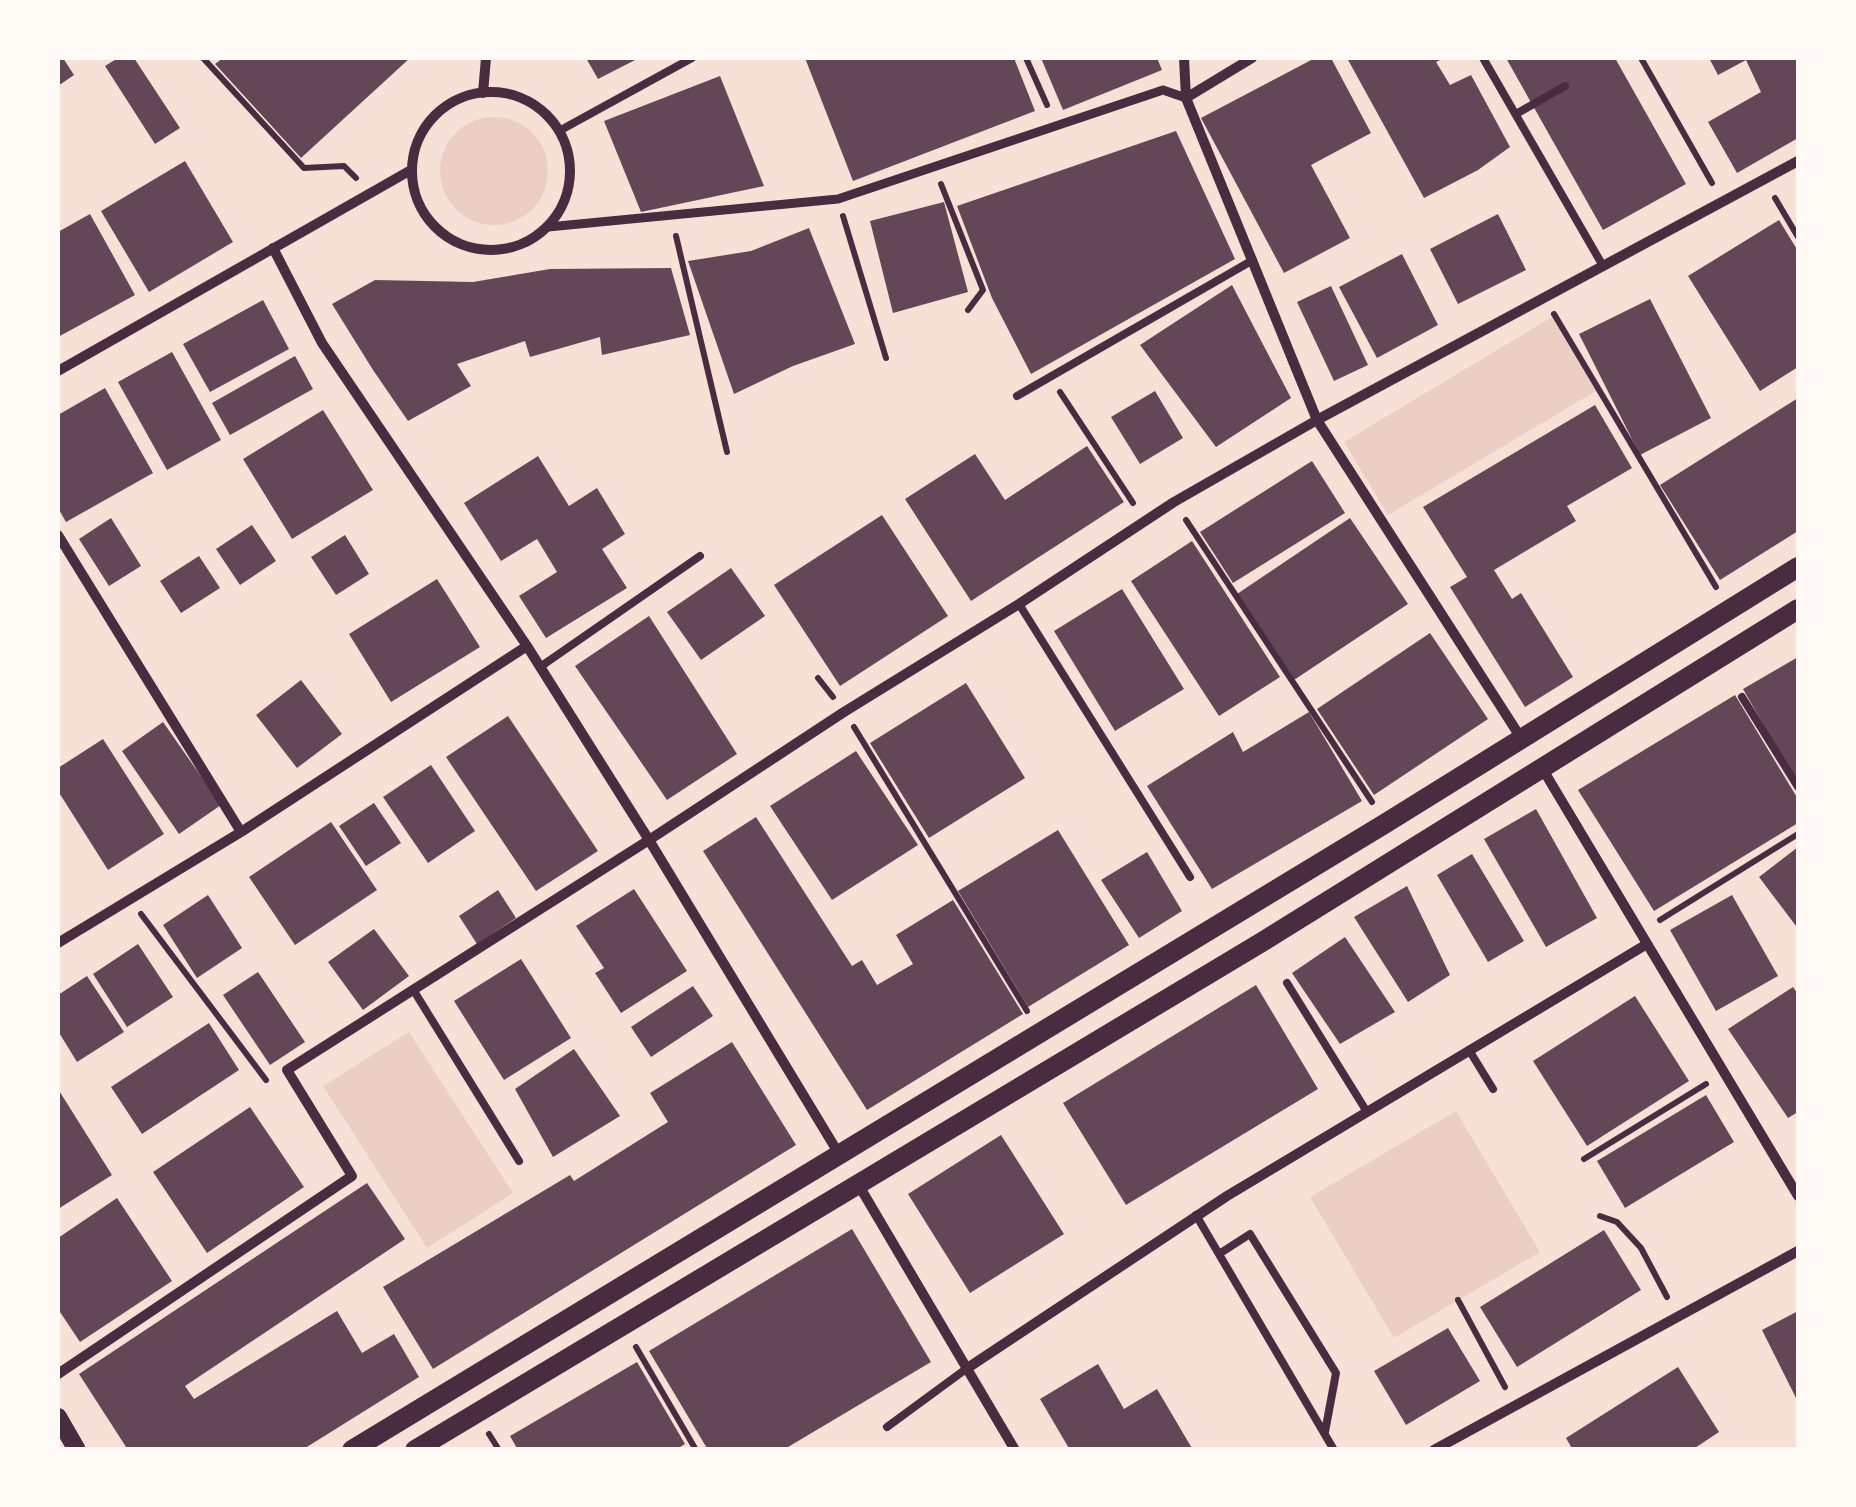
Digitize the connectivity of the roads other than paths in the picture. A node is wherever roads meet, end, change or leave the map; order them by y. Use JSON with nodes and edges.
{"nodes":[{"id":1,"x":486,"y":58,"type":"edge"},
{"id":2,"x":692,"y":58,"type":"edge"},
{"id":3,"x":1184,"y":58,"type":"edge"},
{"id":4,"x":1252,"y":58,"type":"edge"},
{"id":5,"x":1483,"y":58,"type":"edge"},
{"id":6,"x":1565,"y":86,"type":"dead end"},
{"id":7,"x":483,"y":93,"type":"junction"},
{"id":8,"x":1186,"y":98,"type":"junction"},
{"id":9,"x":1516,"y":114,"type":"junction"},
{"id":10,"x":559,"y":131,"type":"junction"},
{"id":11,"x":1798,"y":161,"type":"edge"},
{"id":12,"x":411,"y":170,"type":"junction"},
{"id":13,"x":548,"y":227,"type":"junction"},
{"id":14,"x":273,"y":248,"type":"junction"},
{"id":15,"x":1253,"y":260,"type":"junction"},
{"id":16,"x":1603,"y":266,"type":"junction"},
{"id":17,"x":58,"y":370,"type":"edge"},
{"id":18,"x":1017,"y":396,"type":"dead end"},
{"id":19,"x":1316,"y":420,"type":"junction"},
{"id":20,"x":58,"y":535,"type":"edge"},
{"id":21,"x":700,"y":556,"type":"dead end"},
{"id":22,"x":1798,"y":567,"type":"edge"},
{"id":23,"x":1018,"y":604,"type":"junction"},
{"id":24,"x":1798,"y":609,"type":"edge"},
{"id":25,"x":526,"y":646,"type":"junction"},
{"id":26,"x":540,"y":667,"type":"junction"},
{"id":27,"x":1742,"y":697,"type":"dead end"},
{"id":28,"x":1522,"y":739,"type":"junction"},
{"id":29,"x":1542,"y":768,"type":"junction"},
{"id":30,"x":1798,"y":787,"type":"edge"},
{"id":31,"x":241,"y":832,"type":"junction"},
{"id":32,"x":650,"y":840,"type":"junction"},
{"id":33,"x":1190,"y":877,"type":"dead end"},
{"id":34,"x":58,"y":943,"type":"edge"},
{"id":35,"x":1647,"y":944,"type":"junction"},
{"id":36,"x":1288,"y":983,"type":"dead end"},
{"id":37,"x":414,"y":991,"type":"junction"},
{"id":38,"x":1470,"y":1050,"type":"junction"},
{"id":39,"x":1493,"y":1089,"type":"dead end"},
{"id":40,"x":1367,"y":1112,"type":"junction"},
{"id":41,"x":839,"y":1155,"type":"junction"},
{"id":42,"x":518,"y":1161,"type":"dead end"},
{"id":43,"x":857,"y":1184,"type":"junction"},
{"id":44,"x":1798,"y":1196,"type":"edge"},
{"id":45,"x":1196,"y":1215,"type":"junction"},
{"id":46,"x":1798,"y":1251,"type":"edge"},
{"id":47,"x":1219,"y":1254,"type":"junction"},
{"id":48,"x":966,"y":1369,"type":"junction"},
{"id":49,"x":58,"y":1374,"type":"edge"},
{"id":50,"x":58,"y":1417,"type":"edge"},
{"id":51,"x":886,"y":1428,"type":"dead end"},
{"id":52,"x":1325,"y":1433,"type":"junction"},
{"id":53,"x":78,"y":1450,"type":"edge"},
{"id":54,"x":352,"y":1450,"type":"edge"},
{"id":55,"x":415,"y":1450,"type":"edge"},
{"id":56,"x":1015,"y":1450,"type":"edge"},
{"id":57,"x":1334,"y":1450,"type":"edge"},
{"id":58,"x":1434,"y":1450,"type":"edge"}],
"edges":[{"from":1,"to":7,"type":"street"},
{"from":2,"to":10,"type":"lane"},
{"from":3,"to":8,"type":"street"},
{"from":4,"to":8,"type":"street"},
{"from":5,"to":9,"type":"lane"},
{"from":6,"to":9,"type":"lane"},
{"from":7,"to":10,"type":"street"},
{"from":7,"to":12,"type":"street"},
{"from":8,"to":13,"type":"street"},
{"from":8,"to":15,"type":"street"},
{"from":9,"to":16,"type":"lane"},
{"from":10,"to":13,"type":"street"},
{"from":11,"to":16,"type":"street"},
{"from":12,"to":13,"type":"street"},
{"from":12,"to":14,"type":"street"},
{"from":14,"to":17,"type":"street"},
{"from":14,"to":25,"type":"street"},
{"from":15,"to":18,"type":"lane"},
{"from":15,"to":19,"type":"street"},
{"from":16,"to":19,"type":"street"},
{"from":19,"to":23,"type":"street"},
{"from":19,"to":28,"type":"street"},
{"from":20,"to":31,"type":"street"},
{"from":21,"to":26,"type":"lane"},
{"from":22,"to":28,"type":"main road"},
{"from":23,"to":32,"type":"street"},
{"from":23,"to":33,"type":"lane"},
{"from":24,"to":29,"type":"main road"},
{"from":25,"to":26,"type":"street"},
{"from":25,"to":31,"type":"street"},
{"from":26,"to":32,"type":"street"},
{"from":27,"to":30,"type":"lane"},
{"from":28,"to":41,"type":"main road"},
{"from":29,"to":35,"type":"street"},
{"from":29,"to":43,"type":"main road"},
{"from":31,"to":34,"type":"street"},
{"from":32,"to":37,"type":"street"},
{"from":32,"to":41,"type":"street"},
{"from":35,"to":38,"type":"street"},
{"from":35,"to":44,"type":"street"},
{"from":36,"to":40,"type":"lane"},
{"from":37,"to":42,"type":"lane"},
{"from":37,"to":49,"type":"street"},
{"from":38,"to":39,"type":"lane"},
{"from":38,"to":40,"type":"street"},
{"from":40,"to":45,"type":"street"},
{"from":41,"to":54,"type":"main road"},
{"from":43,"to":48,"type":"street"},
{"from":43,"to":55,"type":"main road"},
{"from":45,"to":47,"type":"lane"},
{"from":45,"to":48,"type":"street"},
{"from":46,"to":58,"type":"street"},
{"from":47,"to":52,"type":"lane"},
{"from":47,"to":52,"type":"lane"},
{"from":48,"to":51,"type":"lane"},
{"from":48,"to":56,"type":"street"},
{"from":50,"to":53,"type":"street"},
{"from":52,"to":57,"type":"lane"}]}
